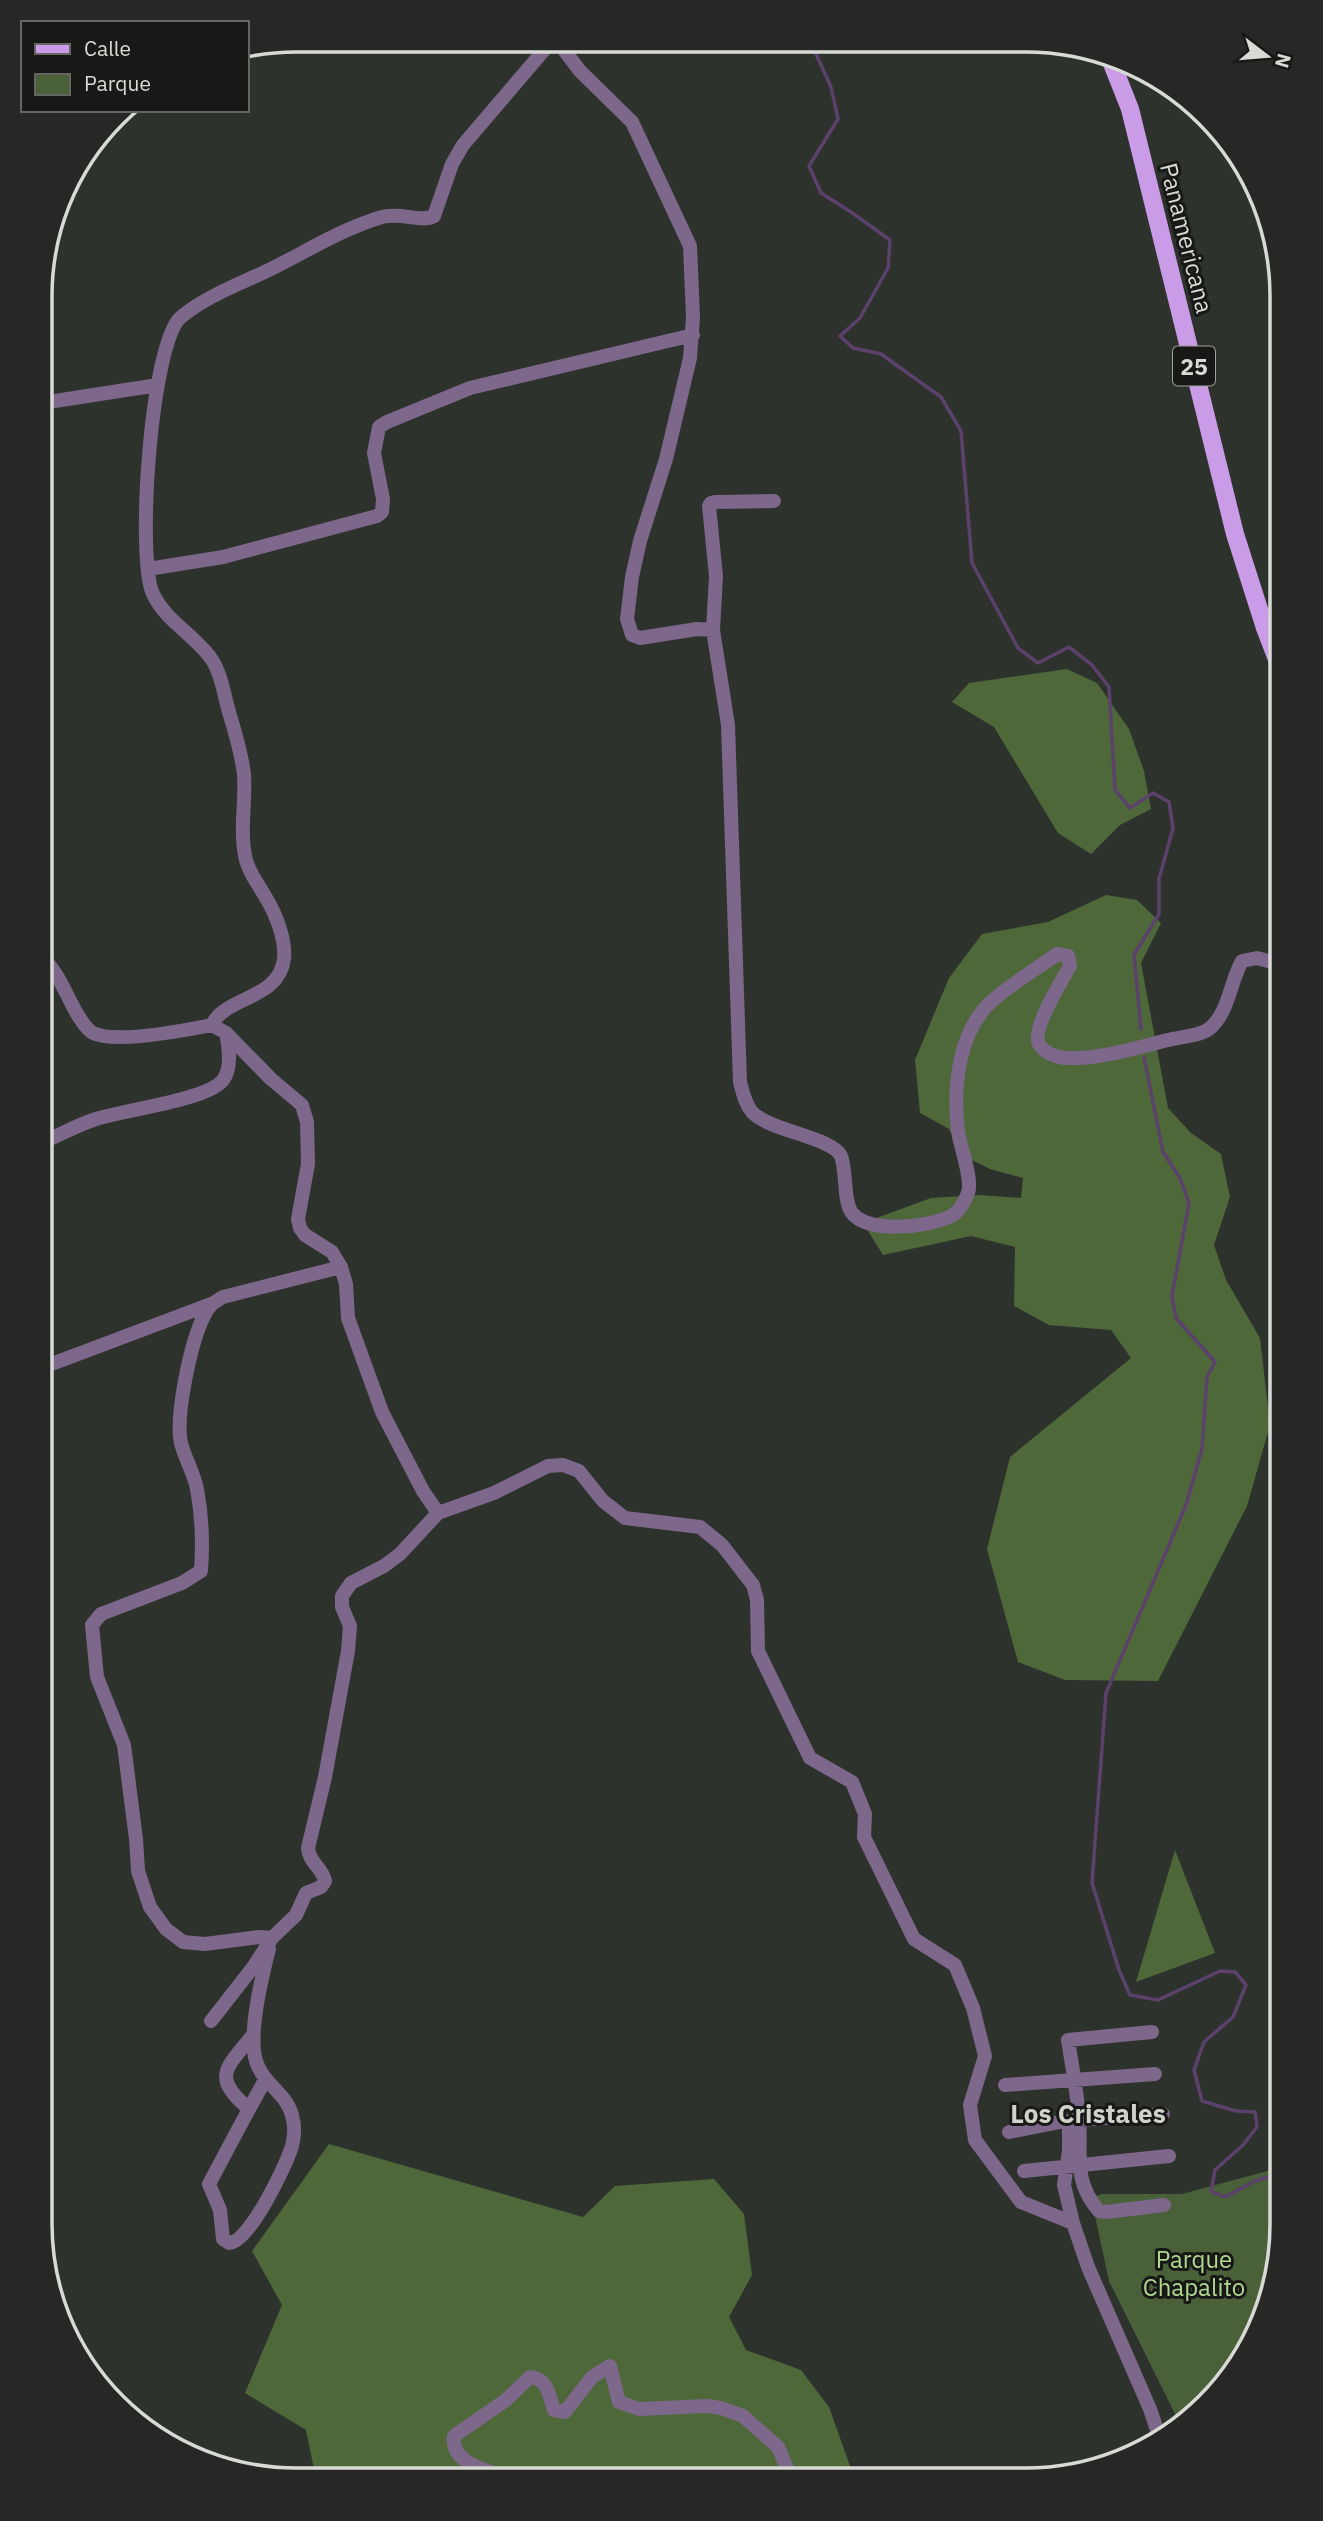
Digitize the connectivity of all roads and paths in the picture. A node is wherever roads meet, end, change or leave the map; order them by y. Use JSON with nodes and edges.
{"nodes":[{"id":1,"x":542,"y":52,"type":"edge"},
{"id":2,"x":566,"y":52,"type":"edge"},
{"id":3,"x":1114,"y":69,"type":"edge"},
{"id":4,"x":693,"y":335,"type":"junction"},
{"id":5,"x":158,"y":386,"type":"junction"},
{"id":6,"x":52,"y":402,"type":"edge"},
{"id":7,"x":774,"y":500,"type":"dead end"},
{"id":8,"x":148,"y":569,"type":"junction"},
{"id":9,"x":713,"y":630,"type":"junction"},
{"id":10,"x":1270,"y":641,"type":"edge"},
{"id":11,"x":1270,"y":962,"type":"edge"},
{"id":12,"x":52,"y":968,"type":"edge"},
{"id":13,"x":212,"y":1025,"type":"junction"},
{"id":14,"x":226,"y":1033,"type":"junction"},
{"id":15,"x":52,"y":1138,"type":"edge"},
{"id":16,"x":341,"y":1267,"type":"junction"},
{"id":17,"x":211,"y":1304,"type":"junction"},
{"id":18,"x":52,"y":1364,"type":"edge"},
{"id":19,"x":438,"y":1513,"type":"junction"},
{"id":20,"x":272,"y":1938,"type":"junction"},
{"id":21,"x":211,"y":2021,"type":"dead end"},
{"id":22,"x":1152,"y":2032,"type":"dead end"},
{"id":23,"x":253,"y":2035,"type":"junction"},
{"id":24,"x":1155,"y":2074,"type":"dead end"},
{"id":25,"x":1074,"y":2079,"type":"junction"},
{"id":26,"x":265,"y":2080,"type":"junction"},
{"id":27,"x":1005,"y":2085,"type":"dead end"},
{"id":28,"x":249,"y":2109,"type":"junction"},
{"id":29,"x":1163,"y":2114,"type":"dead end"},
{"id":30,"x":1079,"y":2120,"type":"junction"},
{"id":31,"x":1009,"y":2132,"type":"dead end"},
{"id":32,"x":1168,"y":2156,"type":"dead end"},
{"id":33,"x":1072,"y":2166,"type":"junction"},
{"id":34,"x":1024,"y":2171,"type":"dead end"},
{"id":35,"x":1164,"y":2205,"type":"dead end"},
{"id":36,"x":1073,"y":2223,"type":"junction"},
{"id":37,"x":1157,"y":2430,"type":"edge"},
{"id":38,"x":484,"y":2468,"type":"edge"},
{"id":39,"x":787,"y":2468,"type":"edge"}],
"edges":[{"from":1,"to":5,"type":"street"},
{"from":2,"to":4,"type":"street"},
{"from":3,"to":10,"type":"main road","name":"Panamericana","number":"25"},
{"from":4,"to":8,"type":"street"},
{"from":4,"to":9,"type":"street"},
{"from":5,"to":6,"type":"street"},
{"from":5,"to":8,"type":"street"},
{"from":7,"to":9,"type":"street"},
{"from":8,"to":13,"type":"street"},
{"from":9,"to":11,"type":"street"},
{"from":12,"to":13,"type":"street"},
{"from":13,"to":14,"type":"street"},
{"from":14,"to":15,"type":"street"},
{"from":14,"to":16,"type":"street"},
{"from":16,"to":17,"type":"street"},
{"from":16,"to":19,"type":"street"},
{"from":17,"to":18,"type":"street"},
{"from":17,"to":20,"type":"street"},
{"from":19,"to":20,"type":"street"},
{"from":19,"to":36,"type":"street"},
{"from":20,"to":21,"type":"street"},
{"from":20,"to":23,"type":"street"},
{"from":22,"to":25,"type":"street"},
{"from":23,"to":26,"type":"street"},
{"from":23,"to":28,"type":"street"},
{"from":24,"to":25,"type":"street"},
{"from":25,"to":27,"type":"street"},
{"from":25,"to":30,"type":"street"},
{"from":26,"to":28,"type":"street"},
{"from":26,"to":28,"type":"street"},
{"from":29,"to":30,"type":"street"},
{"from":30,"to":33,"type":"street"},
{"from":31,"to":33,"type":"street"},
{"from":32,"to":33,"type":"street"},
{"from":33,"to":34,"type":"street"},
{"from":33,"to":35,"type":"street"},
{"from":33,"to":36,"type":"street"},
{"from":36,"to":37,"type":"street"},
{"from":38,"to":39,"type":"street"}]}
